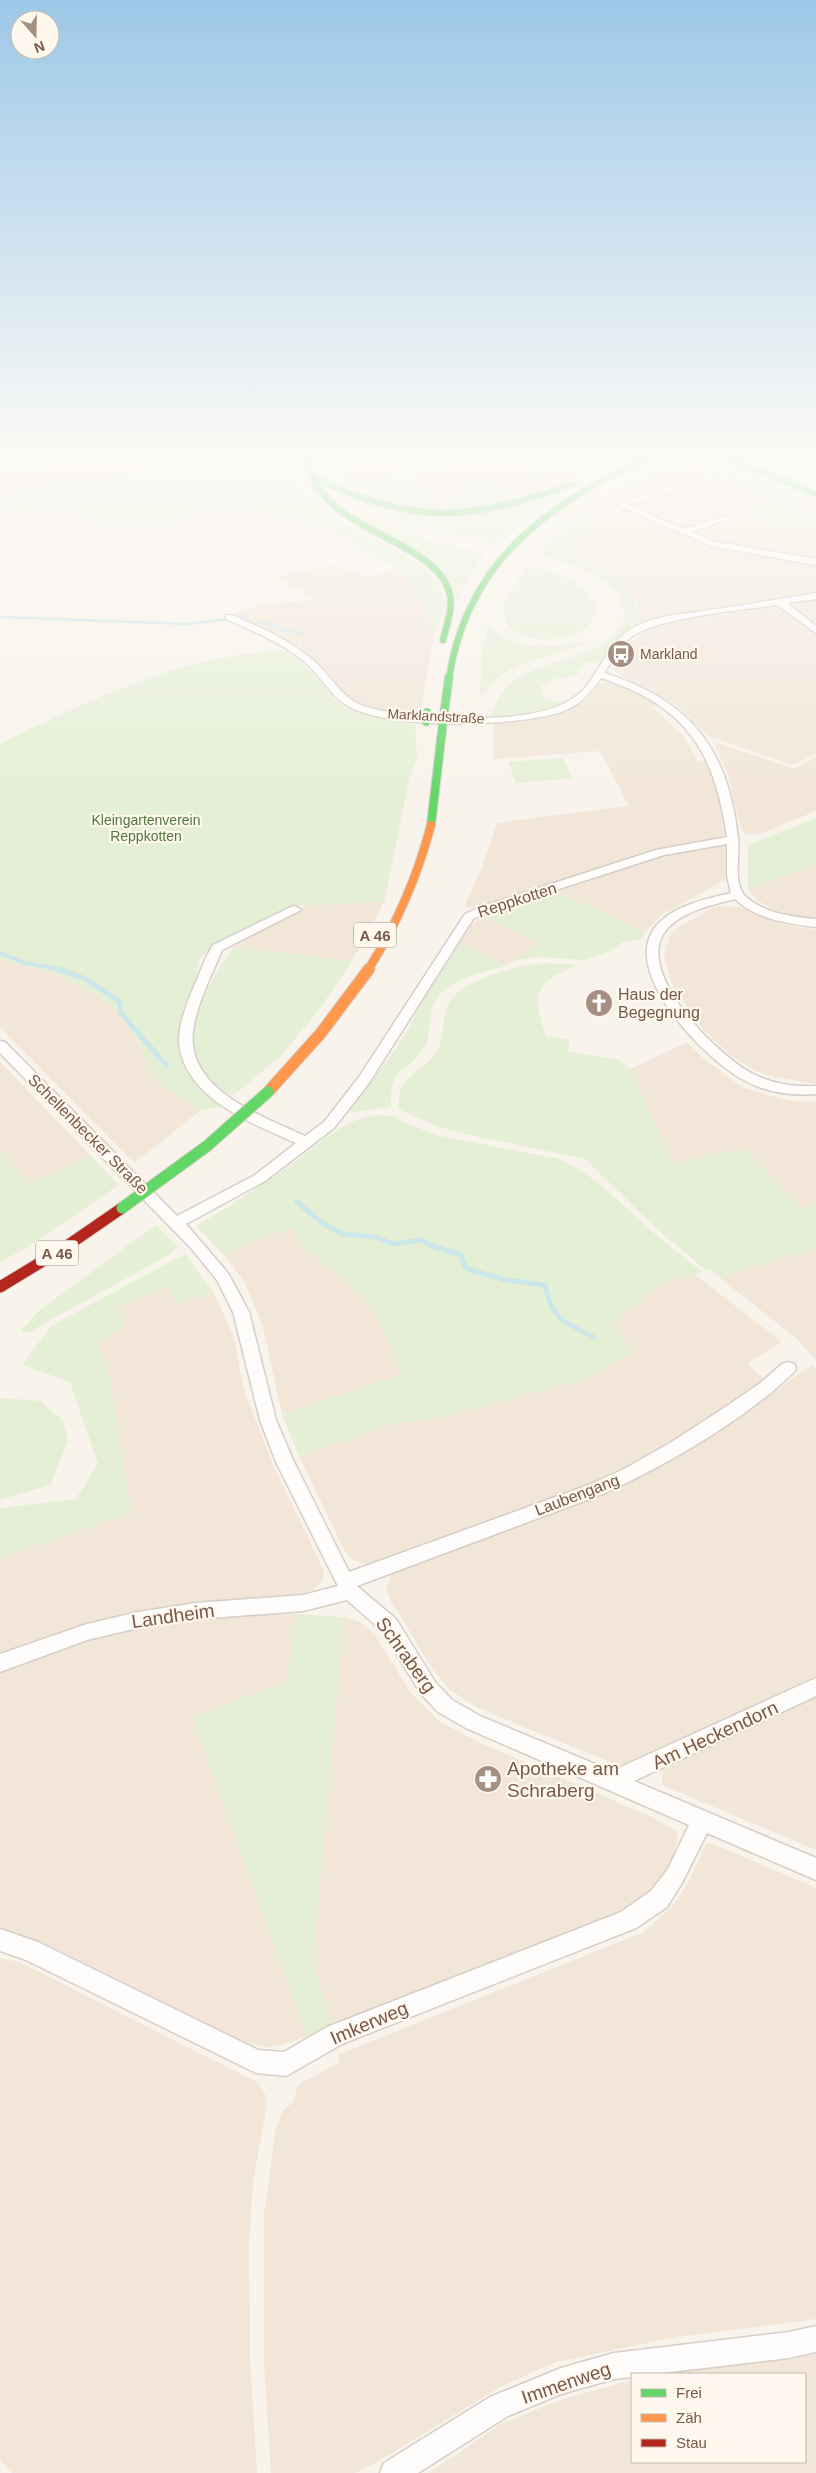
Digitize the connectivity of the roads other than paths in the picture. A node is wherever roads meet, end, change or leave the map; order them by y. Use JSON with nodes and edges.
{"nodes":[{"id":1,"x":434,"y":568,"type":"edge"},
{"id":2,"x":487,"y":568,"type":"edge"},
{"id":3,"x":489,"y":568,"type":"edge"},
{"id":4,"x":816,"y":596,"type":"edge"},
{"id":5,"x":779,"y":602,"type":"junction"},
{"id":6,"x":234,"y":619,"type":"dead end"},
{"id":7,"x":816,"y":630,"type":"edge"},
{"id":8,"x":600,"y":675,"type":"junction"},
{"id":9,"x":428,"y":698,"type":"dead end"},
{"id":10,"x":426,"y":722,"type":"dead end"},
{"id":11,"x":733,"y":840,"type":"junction"},
{"id":12,"x":397,"y":889,"type":"dead end"},
{"id":13,"x":738,"y":895,"type":"junction"},
{"id":14,"x":294,"y":910,"type":"dead end"},
{"id":15,"x":816,"y":923,"type":"edge"},
{"id":16,"x":0,"y":1044,"type":"edge"},
{"id":17,"x":281,"y":1060,"type":"dead end"},
{"id":18,"x":816,"y":1090,"type":"edge"},
{"id":19,"x":242,"y":1096,"type":"dead end"},
{"id":20,"x":223,"y":1114,"type":"dead end"},
{"id":21,"x":307,"y":1143,"type":"junction"},
{"id":22,"x":147,"y":1174,"type":"dead end"},
{"id":23,"x":126,"y":1190,"type":"dead end"},
{"id":24,"x":176,"y":1223,"type":"junction"},
{"id":25,"x":0,"y":1287,"type":"edge"},
{"id":26,"x":788,"y":1368,"type":"dead end"},
{"id":27,"x":285,"y":1462,"type":"joint"},
{"id":28,"x":347,"y":1586,"type":"junction"},
{"id":29,"x":0,"y":1663,"type":"edge"},
{"id":30,"x":816,"y":1687,"type":"edge"},
{"id":31,"x":613,"y":1781,"type":"junction"},
{"id":32,"x":702,"y":1821,"type":"junction"},
{"id":33,"x":816,"y":1869,"type":"edge"},
{"id":34,"x":0,"y":1940,"type":"edge"},
{"id":35,"x":816,"y":2339,"type":"edge"},
{"id":36,"x":394,"y":2473,"type":"edge"}],
"edges":[{"from":1,"to":2,"type":"main road","number":"A 46"},
{"from":3,"to":25,"type":"main road","number":"A 46","bridge":true},
{"from":4,"to":5,"type":"street","name":"Marklandstraße"},
{"from":5,"to":7,"type":"street"},
{"from":5,"to":8,"type":"street","name":"Marklandstraße"},
{"from":6,"to":8,"type":"street","name":"Marklandstraße"},
{"from":8,"to":11,"type":"street"},
{"from":9,"to":10,"type":"main road"},
{"from":11,"to":13,"type":"street"},
{"from":11,"to":21,"type":"street","name":"Reppkotten"},
{"from":12,"to":17,"type":"main road","number":"A 46"},
{"from":13,"to":15,"type":"street"},
{"from":13,"to":18,"type":"street"},
{"from":14,"to":21,"type":"street"},
{"from":16,"to":24,"type":"street","name":"Schellenbecker Straße"},
{"from":19,"to":20,"type":"main road"},
{"from":21,"to":24,"type":"street"},
{"from":22,"to":23,"type":"main road"},
{"from":24,"to":27,"type":"street","name":"Schellenbecker Straße"},
{"from":26,"to":28,"type":"street","name":"Laubengang"},
{"from":27,"to":28,"type":"street","name":"Schraberg"},
{"from":28,"to":29,"type":"street","name":"Landheim"},
{"from":28,"to":31,"type":"street","name":"Schraberg"},
{"from":30,"to":31,"type":"street","name":"Am Heckendorn"},
{"from":31,"to":32,"type":"street","name":"Schraberg"},
{"from":32,"to":33,"type":"street","name":"Schraberg"},
{"from":32,"to":34,"type":"street","name":"Imkerweg"},
{"from":35,"to":36,"type":"street","name":"Immenweg"}]}
